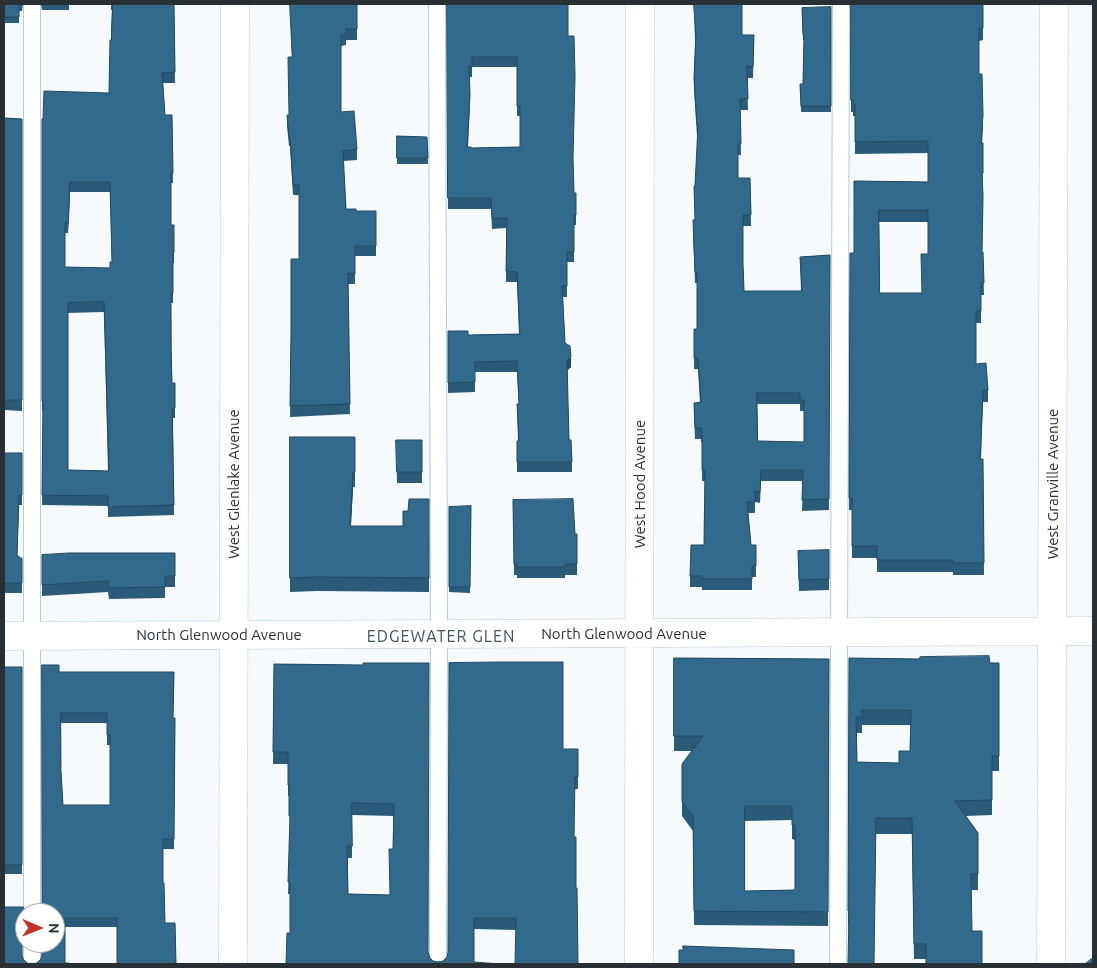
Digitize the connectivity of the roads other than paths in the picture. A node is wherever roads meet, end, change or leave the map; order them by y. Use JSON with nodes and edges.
{"nodes":[{"id":1,"x":32,"y":4,"type":"edge"},
{"id":2,"x":235,"y":4,"type":"edge"},
{"id":3,"x":437,"y":4,"type":"edge"},
{"id":4,"x":640,"y":4,"type":"edge"},
{"id":5,"x":842,"y":4,"type":"edge"},
{"id":6,"x":1054,"y":4,"type":"edge"},
{"id":7,"x":1093,"y":631,"type":"edge"},
{"id":8,"x":1052,"y":632,"type":"junction"},
{"id":9,"x":839,"y":633,"type":"junction"},
{"id":10,"x":439,"y":634,"type":"junction"},
{"id":11,"x":640,"y":634,"type":"junction"},
{"id":12,"x":234,"y":635,"type":"junction"},
{"id":13,"x":4,"y":636,"type":"edge"},
{"id":14,"x":32,"y":636,"type":"junction"},
{"id":15,"x":32,"y":903,"type":"edge"},
{"id":16,"x":234,"y":964,"type":"edge"},
{"id":17,"x":438,"y":964,"type":"edge"},
{"id":18,"x":639,"y":964,"type":"edge"},
{"id":19,"x":838,"y":964,"type":"edge"},
{"id":20,"x":1051,"y":964,"type":"edge"}],
"edges":[{"from":1,"to":14,"type":"lane"},
{"from":2,"to":12,"type":"street","name":"West Glenlake Avenue"},
{"from":3,"to":10,"type":"lane"},
{"from":4,"to":11,"type":"street","name":"West Hood Avenue"},
{"from":5,"to":9,"type":"lane"},
{"from":6,"to":8,"type":"street","name":"West Granville Avenue"},
{"from":7,"to":8,"type":"street","name":"North Glenwood Avenue"},
{"from":8,"to":9,"type":"street","name":"North Glenwood Avenue"},
{"from":8,"to":20,"type":"street","name":"West Granville Avenue"},
{"from":9,"to":11,"type":"street","name":"North Glenwood Avenue"},
{"from":9,"to":19,"type":"lane"},
{"from":10,"to":11,"type":"street","name":"North Glenwood Avenue"},
{"from":10,"to":12,"type":"street","name":"North Glenwood Avenue"},
{"from":10,"to":17,"type":"lane"},
{"from":11,"to":18,"type":"street","name":"West Hood Avenue"},
{"from":12,"to":14,"type":"street","name":"North Glenwood Avenue"},
{"from":12,"to":16,"type":"street","name":"West Glenlake Avenue"},
{"from":13,"to":14,"type":"street","name":"North Glenwood Avenue"},
{"from":14,"to":15,"type":"lane"}]}
